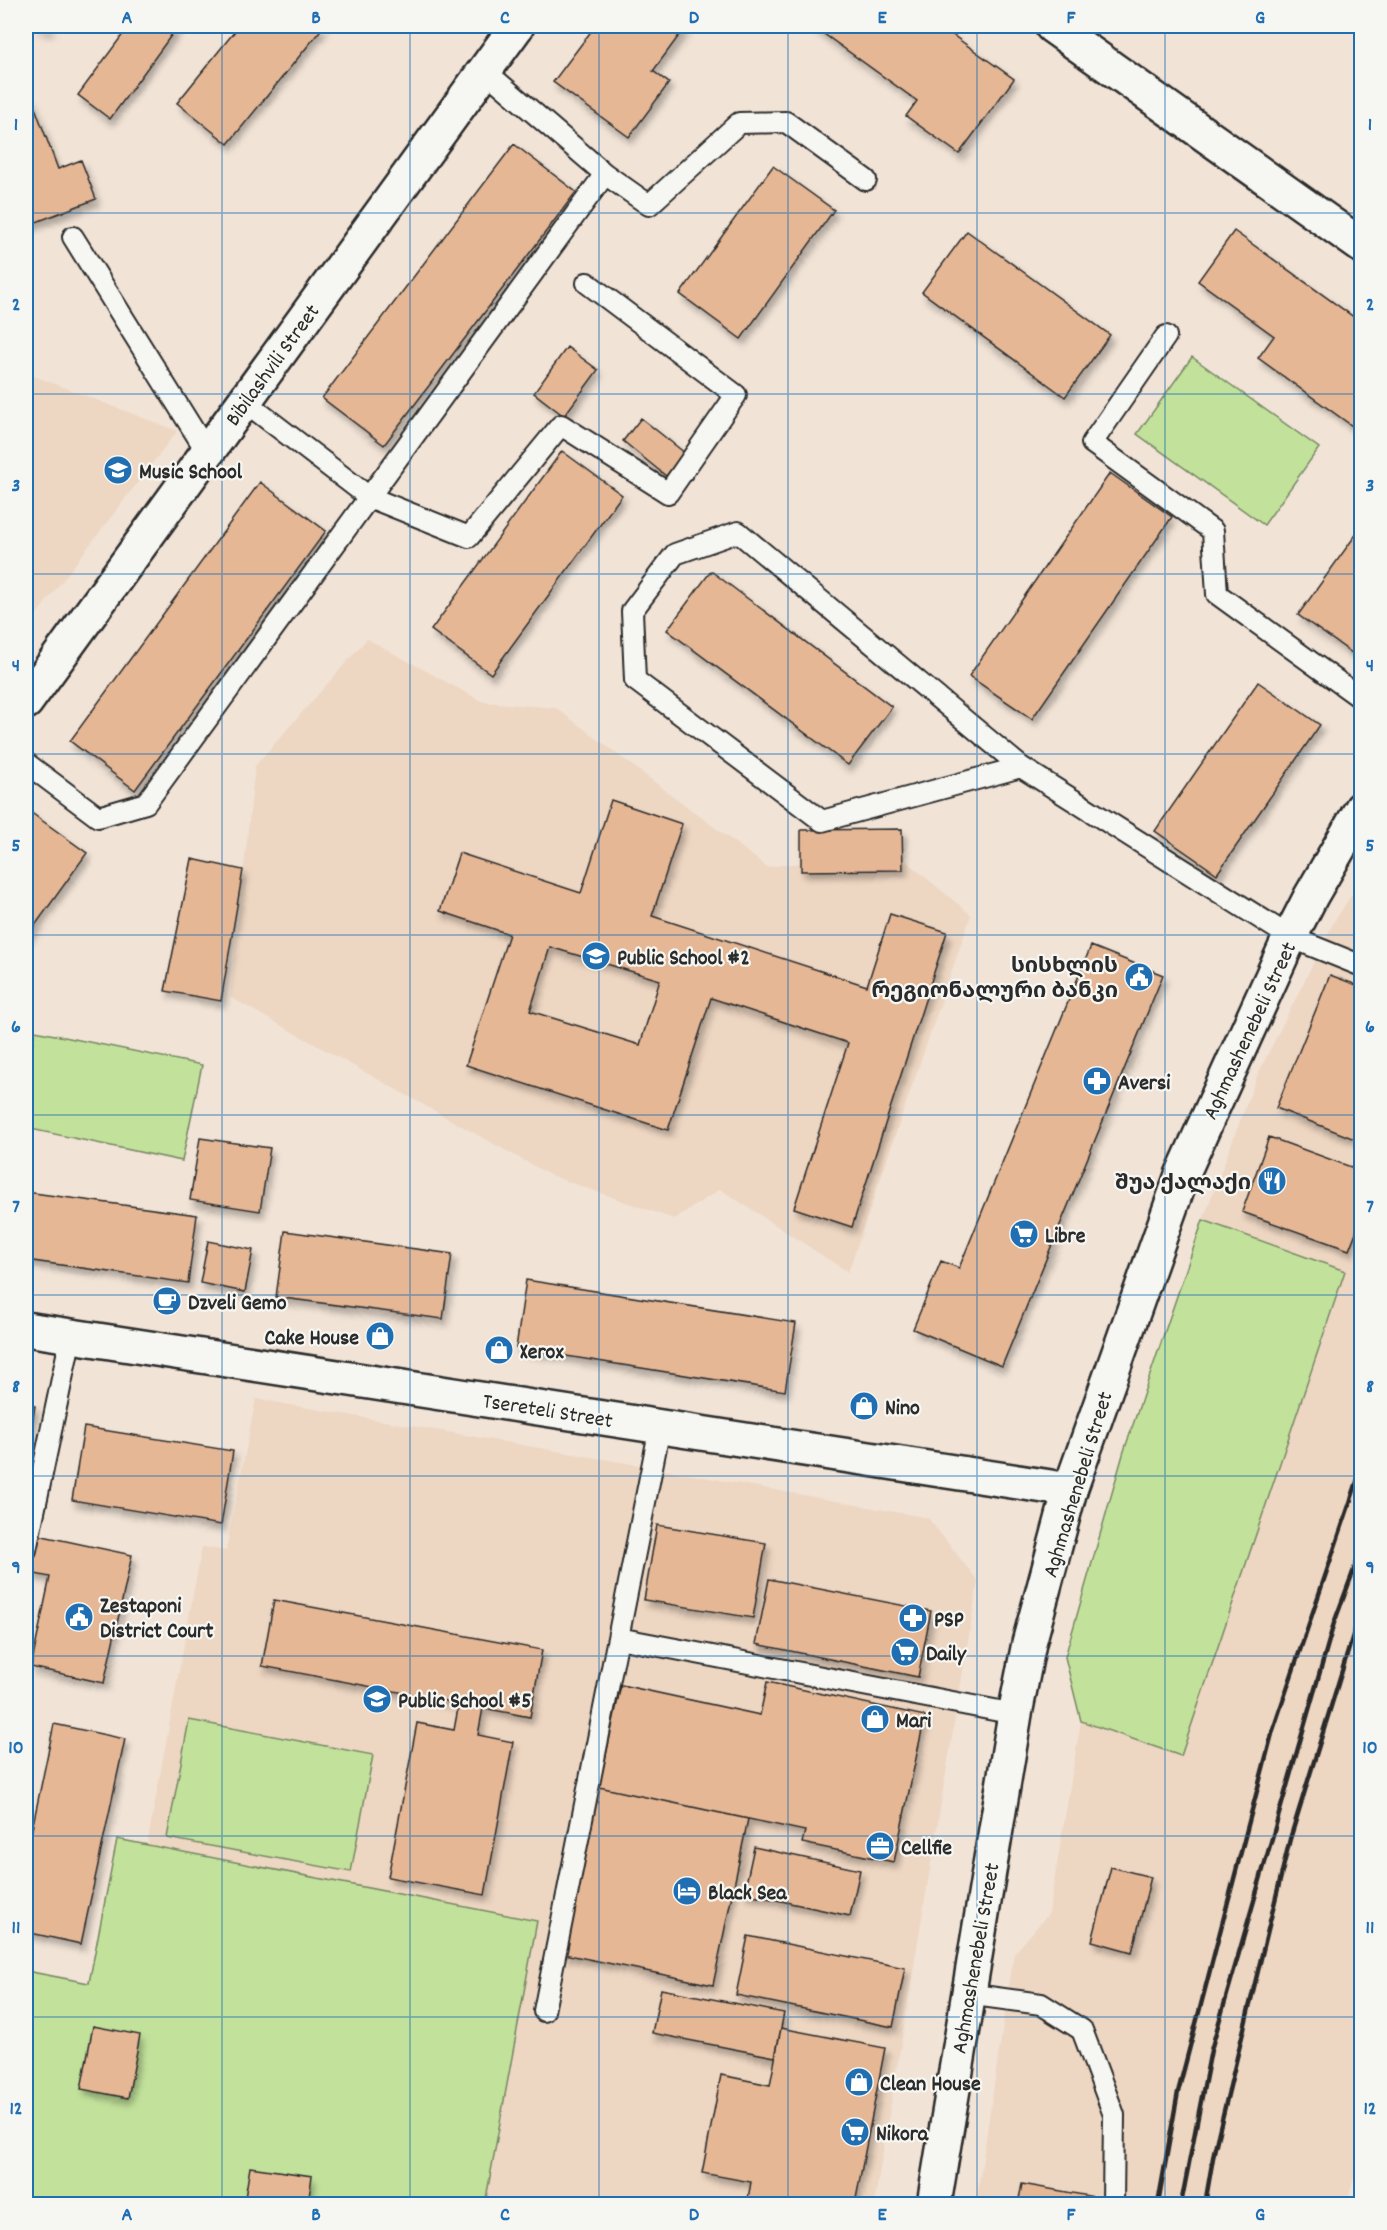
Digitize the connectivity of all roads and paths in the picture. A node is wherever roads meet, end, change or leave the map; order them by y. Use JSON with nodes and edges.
{"nodes":[{"id":1,"x":517,"y":26,"type":"edge"},
{"id":2,"x":1052,"y":26,"type":"edge"},
{"id":3,"x":484,"y":70,"type":"junction"},
{"id":4,"x":605,"y":174,"type":"junction"},
{"id":5,"x":866,"y":180,"type":"dead end"},
{"id":6,"x":73,"y":237,"type":"dead end"},
{"id":7,"x":1362,"y":246,"type":"edge"},
{"id":8,"x":587,"y":283,"type":"dead end"},
{"id":9,"x":1166,"y":336,"type":"dead end"},
{"id":10,"x":244,"y":401,"type":"junction"},
{"id":11,"x":207,"y":452,"type":"junction"},
{"id":12,"x":369,"y":497,"type":"junction"},
{"id":13,"x":1362,"y":699,"type":"edge"},
{"id":14,"x":26,"y":702,"type":"edge"},
{"id":15,"x":26,"y":764,"type":"edge"},
{"id":16,"x":1021,"y":767,"type":"junction"},
{"id":17,"x":1362,"y":808,"type":"edge"},
{"id":18,"x":1290,"y":937,"type":"junction"},
{"id":19,"x":1362,"y":966,"type":"edge"},
{"id":20,"x":26,"y":1329,"type":"edge"},
{"id":21,"x":71,"y":1336,"type":"junction"},
{"id":22,"x":660,"y":1427,"type":"junction"},
{"id":23,"x":1070,"y":1490,"type":"junction"},
{"id":24,"x":26,"y":1550,"type":"edge"},
{"id":25,"x":618,"y":1638,"type":"junction"},
{"id":26,"x":1015,"y":1714,"type":"junction"},
{"id":27,"x":967,"y":1994,"type":"junction"},
{"id":28,"x":544,"y":2011,"type":"dead end"},
{"id":29,"x":934,"y":2205,"type":"edge"},
{"id":30,"x":1113,"y":2205,"type":"edge"}],
"edges":[{"from":1,"to":3,"type":"street","name":"Bibilashvili Street"},
{"from":2,"to":7,"type":"street"},
{"from":3,"to":4,"type":"lane"},
{"from":3,"to":10,"type":"street","name":"Bibilashvili Street"},
{"from":4,"to":5,"type":"lane"},
{"from":4,"to":12,"type":"lane"},
{"from":6,"to":11,"type":"lane"},
{"from":8,"to":12,"type":"lane"},
{"from":9,"to":13,"type":"lane"},
{"from":10,"to":11,"type":"street","name":"Bibilashvili Street"},
{"from":10,"to":12,"type":"lane"},
{"from":11,"to":14,"type":"street","name":"Bibilashvili Street"},
{"from":12,"to":15,"type":"lane"},
{"from":16,"to":16,"type":"lane"},
{"from":16,"to":18,"type":"lane"},
{"from":17,"to":18,"type":"street","name":"Aghmashenebeli Street"},
{"from":18,"to":19,"type":"lane"},
{"from":18,"to":23,"type":"street","name":"Aghmashenebeli Street"},
{"from":20,"to":21,"type":"street","name":"Tsereteli Street"},
{"from":21,"to":22,"type":"street","name":"Tsereteli Street"},
{"from":21,"to":24,"type":"lane"},
{"from":22,"to":23,"type":"street","name":"Tsereteli Street"},
{"from":22,"to":25,"type":"lane"},
{"from":23,"to":26,"type":"street","name":"Aghmashenebeli Street"},
{"from":25,"to":26,"type":"lane"},
{"from":25,"to":28,"type":"lane"},
{"from":26,"to":27,"type":"street","name":"Aghmashenebeli Street"},
{"from":27,"to":29,"type":"street","name":"Aghmashenebeli Street"},
{"from":27,"to":30,"type":"lane"}]}
